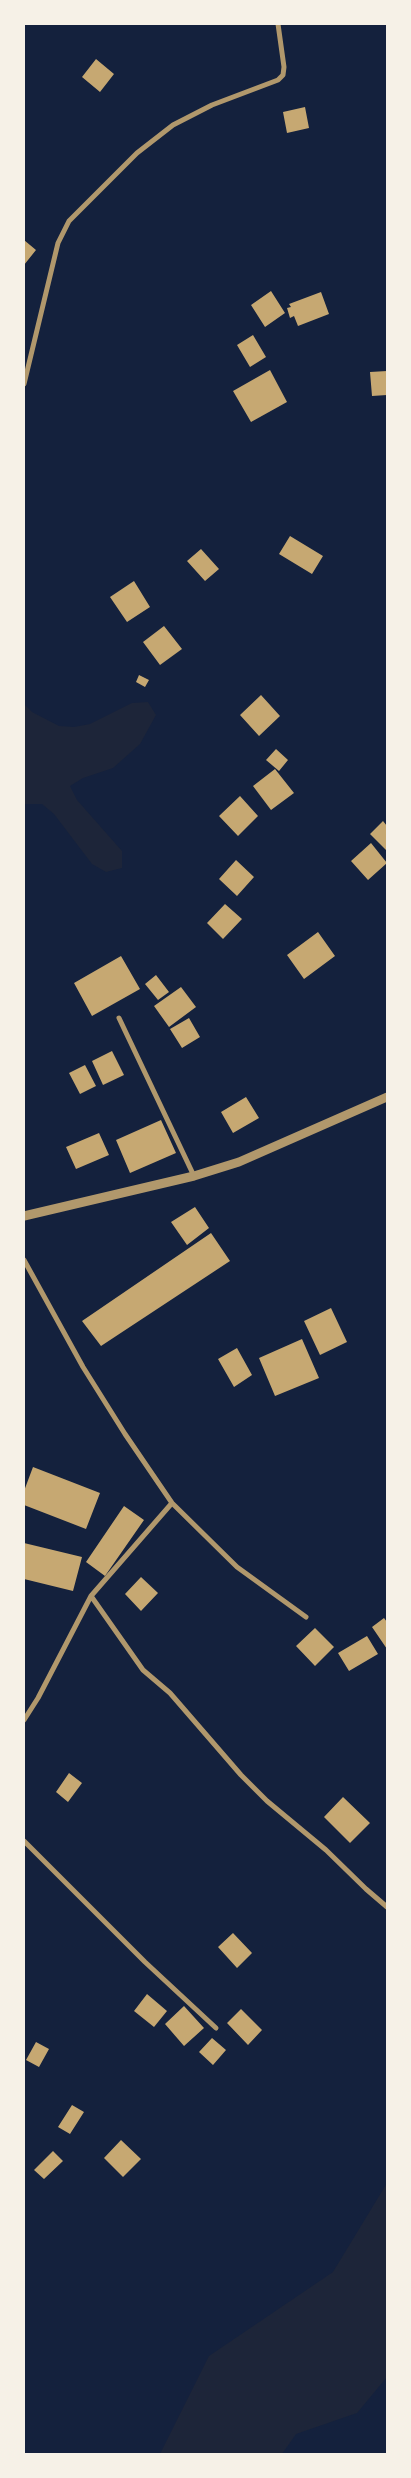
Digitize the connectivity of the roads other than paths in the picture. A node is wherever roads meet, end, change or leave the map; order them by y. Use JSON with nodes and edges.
{"nodes":[{"id":1,"x":278,"y":24,"type":"edge"},
{"id":2,"x":24,"y":384,"type":"edge"},
{"id":3,"x":119,"y":1018,"type":"dead end"},
{"id":4,"x":387,"y":1097,"type":"edge"},
{"id":5,"x":194,"y":1176,"type":"junction"},
{"id":6,"x":24,"y":1216,"type":"edge"},
{"id":7,"x":24,"y":1260,"type":"edge"},
{"id":8,"x":172,"y":1502,"type":"junction"},
{"id":9,"x":90,"y":1596,"type":"junction"},
{"id":10,"x":306,"y":1617,"type":"dead end"},
{"id":11,"x":24,"y":1720,"type":"edge"},
{"id":12,"x":24,"y":1841,"type":"edge"},
{"id":13,"x":387,"y":1907,"type":"edge"},
{"id":14,"x":216,"y":2028,"type":"dead end"}],
"edges":[{"from":1,"to":2,"type":"street"},
{"from":3,"to":5,"type":"street"},
{"from":4,"to":5,"type":"street"},
{"from":5,"to":6,"type":"street"},
{"from":7,"to":8,"type":"street"},
{"from":8,"to":9,"type":"street"},
{"from":8,"to":10,"type":"street"},
{"from":9,"to":11,"type":"street"},
{"from":9,"to":13,"type":"street"},
{"from":12,"to":14,"type":"street"}]}
